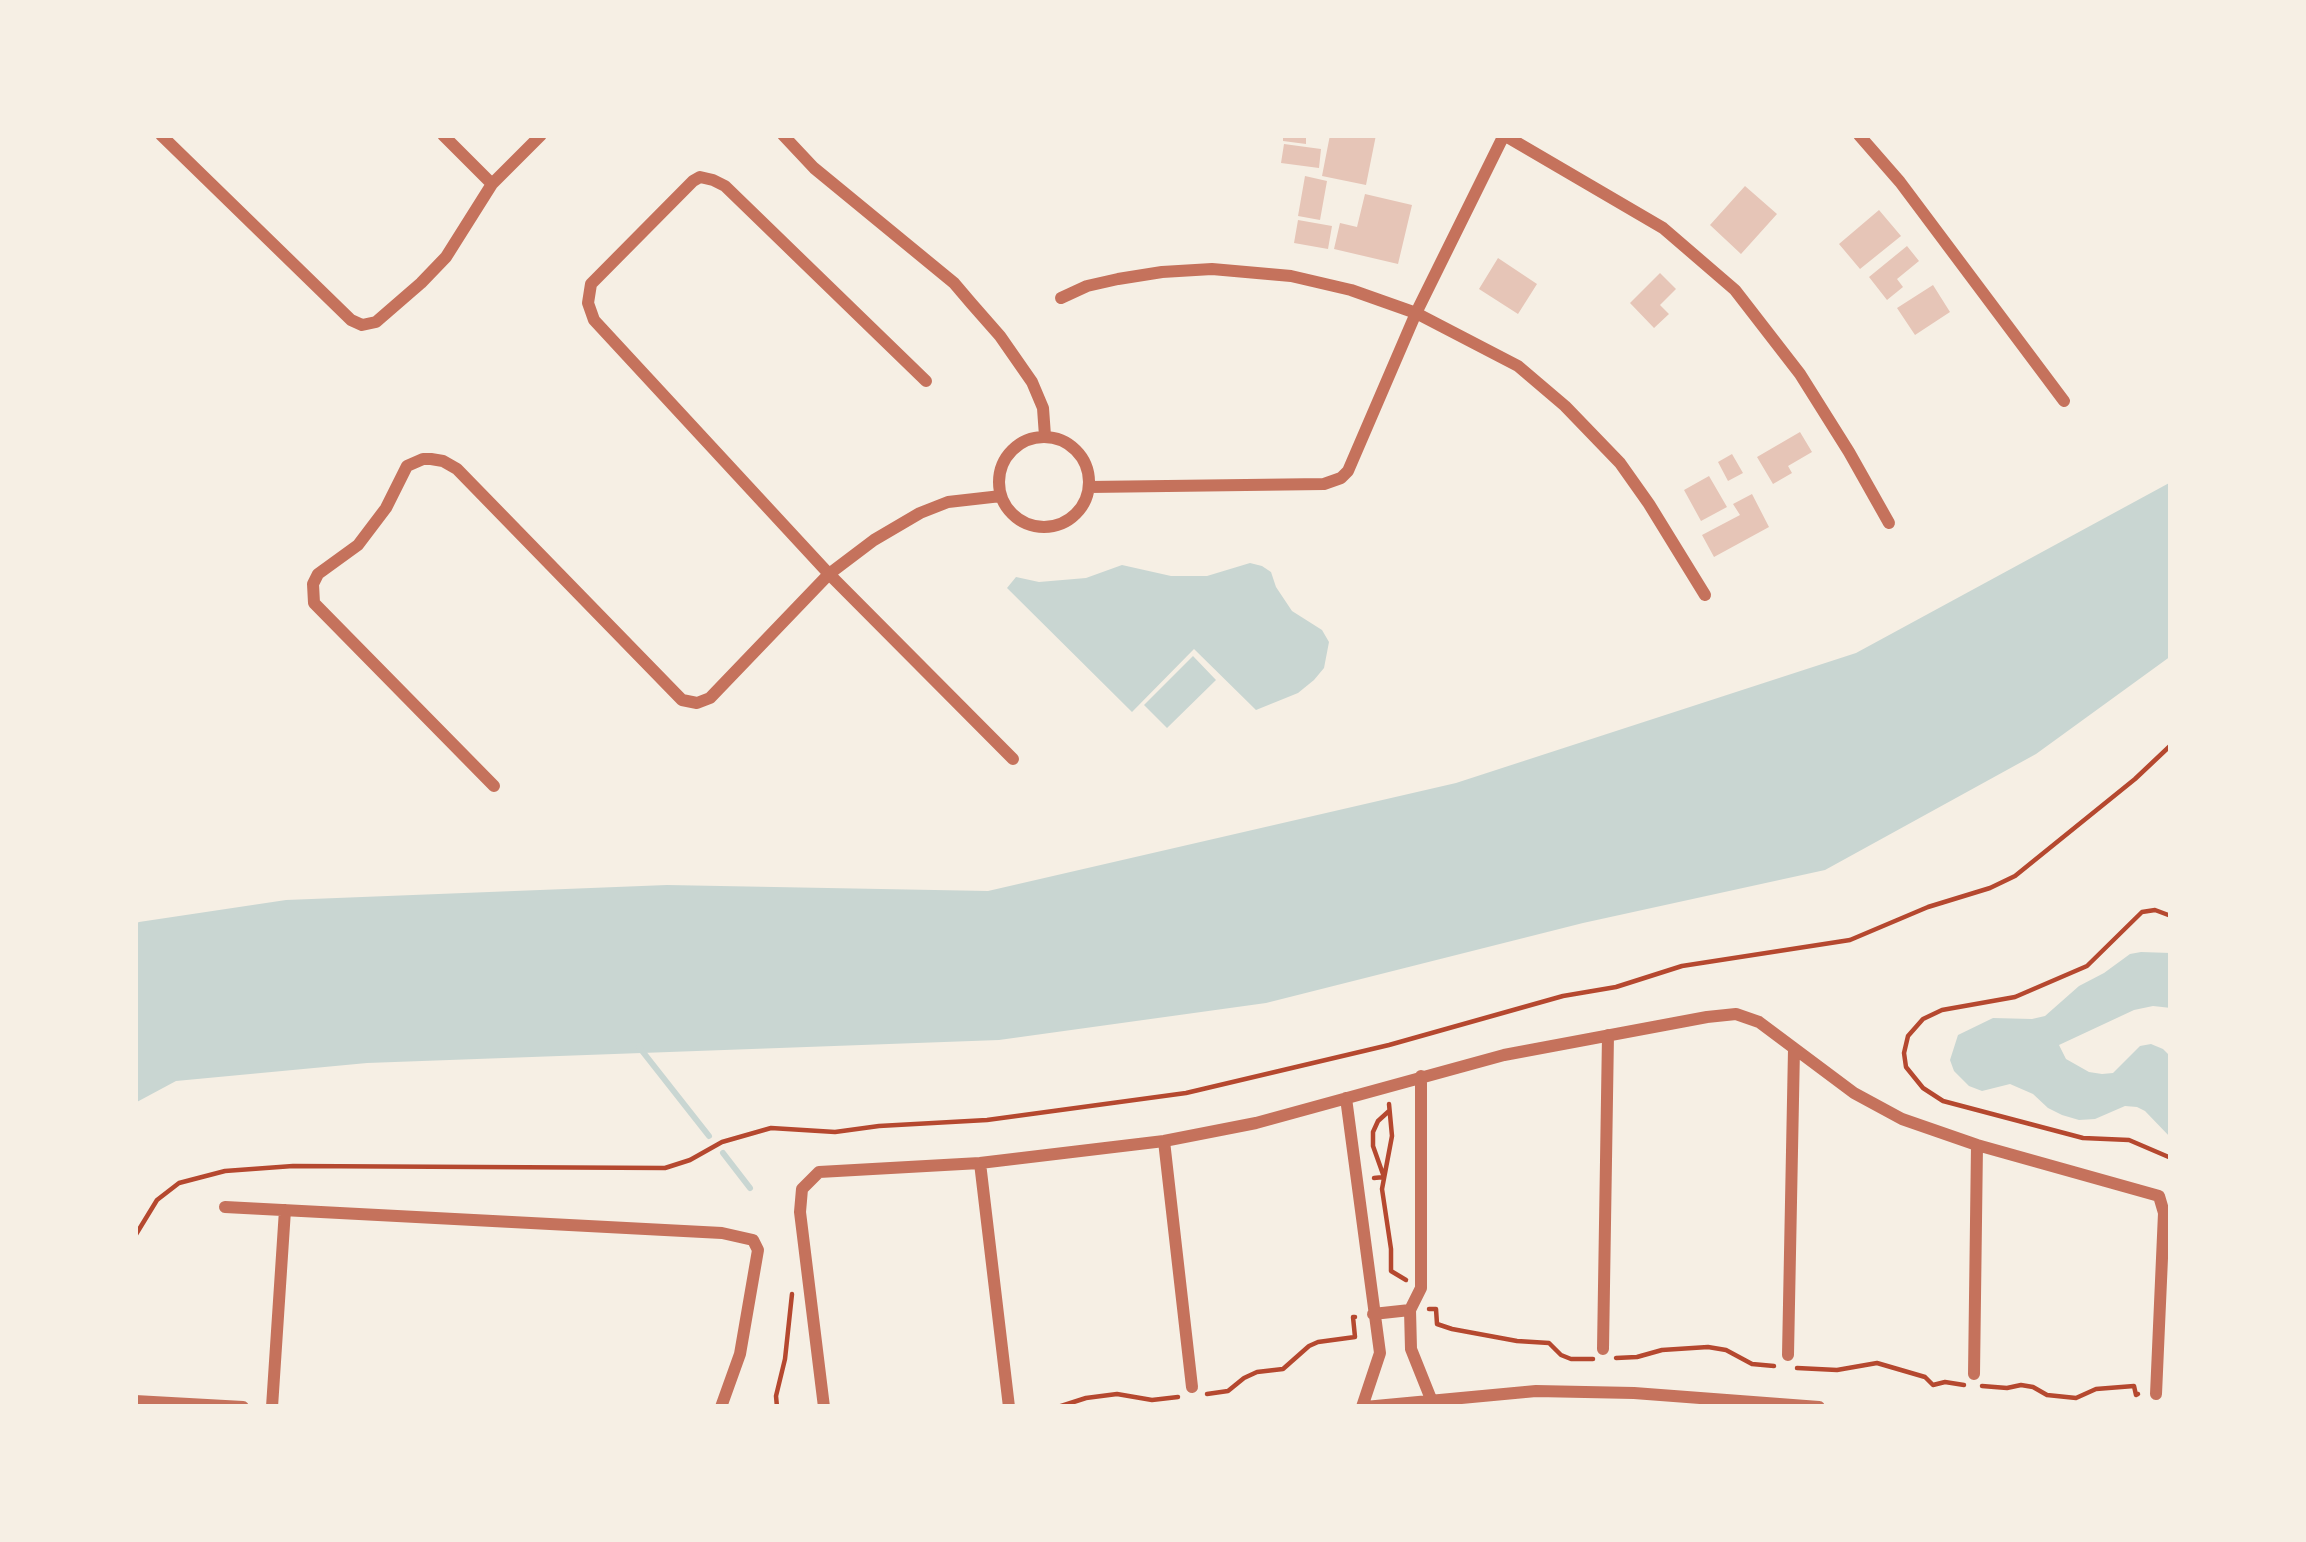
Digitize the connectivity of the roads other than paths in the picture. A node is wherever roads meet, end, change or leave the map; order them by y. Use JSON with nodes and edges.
{"nodes":[{"id":1,"x":161,"y":135,"type":"edge"},
{"id":2,"x":443,"y":135,"type":"edge"},
{"id":3,"x":541,"y":135,"type":"edge"},
{"id":4,"x":783,"y":135,"type":"edge"},
{"id":5,"x":1859,"y":135,"type":"edge"},
{"id":6,"x":492,"y":184,"type":"junction"},
{"id":7,"x":1061,"y":298,"type":"dead end"},
{"id":8,"x":1416,"y":314,"type":"junction"},
{"id":9,"x":926,"y":381,"type":"dead end"},
{"id":10,"x":2064,"y":401,"type":"dead end"},
{"id":11,"x":1045,"y":436,"type":"junction"},
{"id":12,"x":1090,"y":487,"type":"junction"},
{"id":13,"x":1001,"y":496,"type":"junction"},
{"id":14,"x":1889,"y":523,"type":"dead end"},
{"id":15,"x":829,"y":574,"type":"junction"},
{"id":16,"x":1705,"y":595,"type":"dead end"},
{"id":17,"x":1013,"y":759,"type":"dead end"},
{"id":18,"x":494,"y":786,"type":"dead end"},
{"id":19,"x":1608,"y":1035,"type":"junction"},
{"id":20,"x":1794,"y":1049,"type":"junction"},
{"id":21,"x":1421,"y":1076,"type":"junction"},
{"id":22,"x":1346,"y":1098,"type":"junction"},
{"id":23,"x":1164,"y":1141,"type":"junction"},
{"id":24,"x":1976,"y":1145,"type":"junction"},
{"id":25,"x":980,"y":1163,"type":"junction"},
{"id":26,"x":225,"y":1207,"type":"dead end"},
{"id":27,"x":285,"y":1210,"type":"junction"},
{"id":28,"x":1410,"y":1310,"type":"junction"},
{"id":29,"x":1373,"y":1314,"type":"junction"},
{"id":30,"x":1603,"y":1349,"type":"dead end"},
{"id":31,"x":1788,"y":1355,"type":"dead end"},
{"id":32,"x":1974,"y":1374,"type":"dead end"},
{"id":33,"x":1192,"y":1387,"type":"dead end"},
{"id":34,"x":2156,"y":1394,"type":"dead end"},
{"id":35,"x":1431,"y":1399,"type":"junction"},
{"id":36,"x":1634,"y":1400,"type":"edge"},
{"id":37,"x":135,"y":1401,"type":"edge"},
{"id":38,"x":243,"y":1407,"type":"edge"},
{"id":39,"x":272,"y":1407,"type":"edge"},
{"id":40,"x":722,"y":1407,"type":"edge"},
{"id":41,"x":824,"y":1407,"type":"edge"},
{"id":42,"x":1009,"y":1407,"type":"edge"},
{"id":43,"x":1363,"y":1407,"type":"edge"},
{"id":44,"x":1819,"y":1407,"type":"edge"}],
"edges":[{"from":1,"to":6,"type":"street"},
{"from":2,"to":6,"type":"street"},
{"from":3,"to":6,"type":"street"},
{"from":4,"to":11,"type":"street"},
{"from":5,"to":10,"type":"street"},
{"from":7,"to":8,"type":"street"},
{"from":8,"to":12,"type":"street"},
{"from":8,"to":14,"type":"street"},
{"from":8,"to":16,"type":"street"},
{"from":9,"to":15,"type":"street"},
{"from":11,"to":12,"type":"street"},
{"from":11,"to":13,"type":"street"},
{"from":12,"to":13,"type":"street"},
{"from":13,"to":15,"type":"street"},
{"from":15,"to":17,"type":"street"},
{"from":15,"to":18,"type":"street"},
{"from":19,"to":20,"type":"street"},
{"from":19,"to":21,"type":"street"},
{"from":19,"to":30,"type":"street"},
{"from":20,"to":24,"type":"street"},
{"from":20,"to":31,"type":"street"},
{"from":21,"to":22,"type":"street"},
{"from":21,"to":28,"type":"street"},
{"from":22,"to":23,"type":"street"},
{"from":22,"to":29,"type":"street"},
{"from":23,"to":25,"type":"street"},
{"from":23,"to":33,"type":"street"},
{"from":24,"to":32,"type":"street"},
{"from":24,"to":34,"type":"street"},
{"from":25,"to":41,"type":"street"},
{"from":25,"to":42,"type":"street"},
{"from":26,"to":27,"type":"street"},
{"from":27,"to":39,"type":"street"},
{"from":27,"to":40,"type":"street"},
{"from":28,"to":29,"type":"street"},
{"from":28,"to":35,"type":"street"},
{"from":29,"to":43,"type":"street"},
{"from":35,"to":36,"type":"street"},
{"from":35,"to":43,"type":"street"},
{"from":36,"to":44,"type":"street"},
{"from":37,"to":38,"type":"street"}]}
